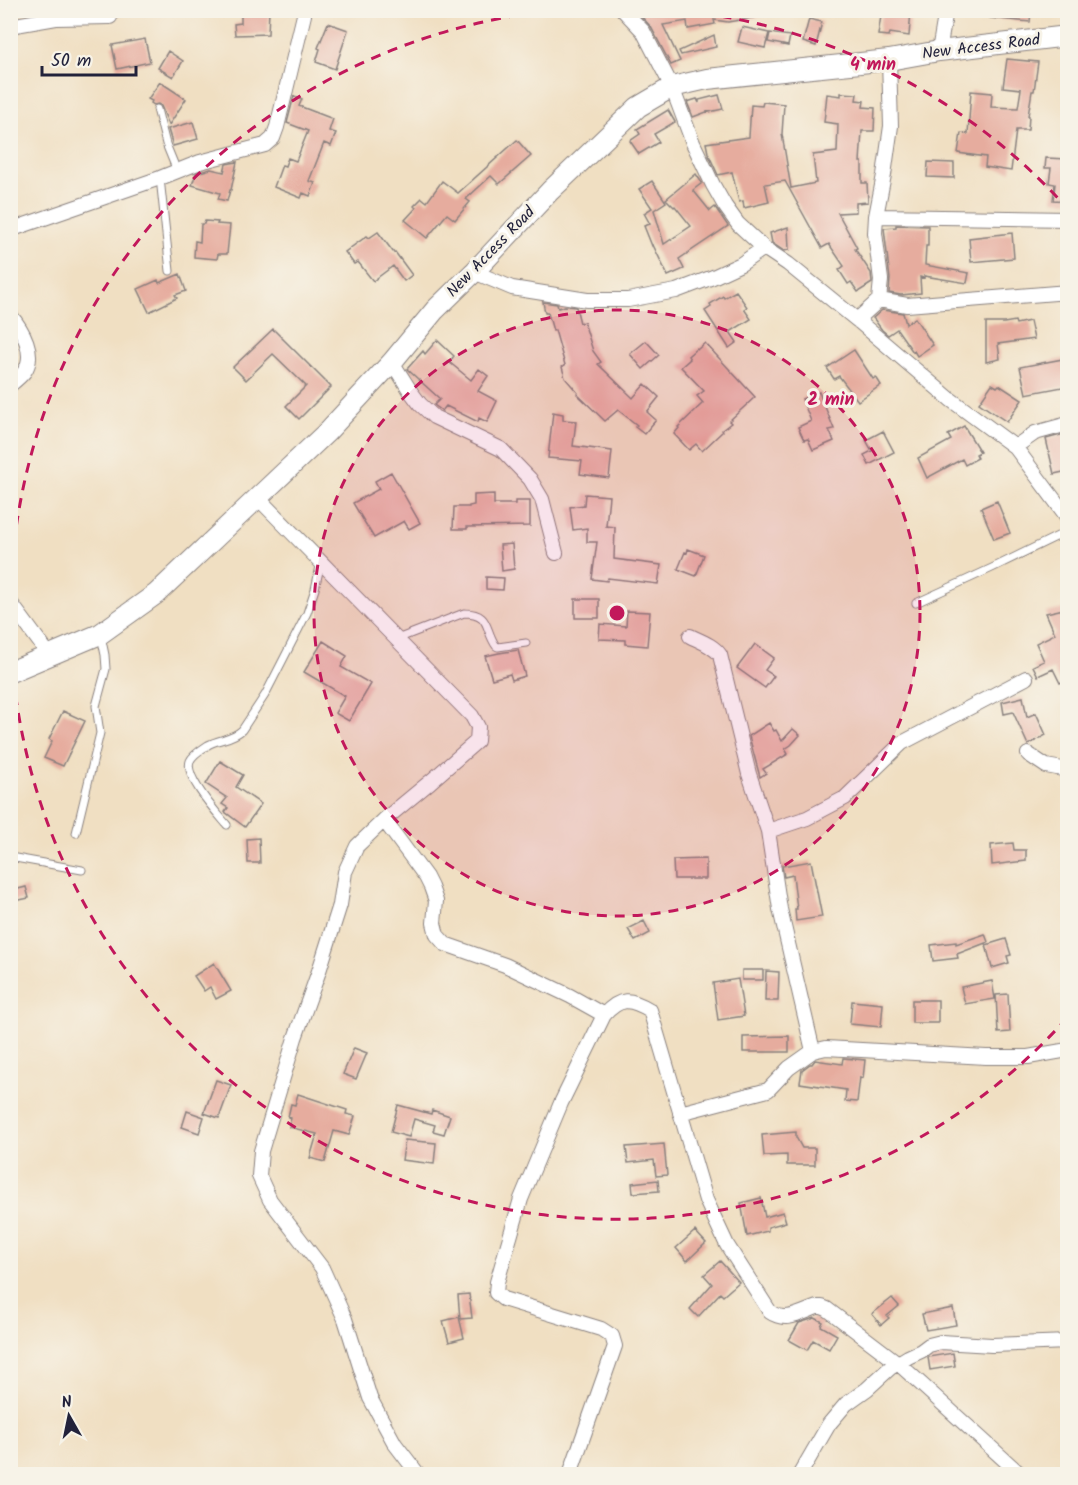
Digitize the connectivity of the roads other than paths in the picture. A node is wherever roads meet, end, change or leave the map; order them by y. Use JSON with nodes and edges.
{"nodes":[{"id":1,"x":623,"y":10,"type":"edge"},
{"id":2,"x":946,"y":10,"type":"edge"},
{"id":3,"x":304,"y":15,"type":"dead end"},
{"id":4,"x":110,"y":17,"type":"dead end"},
{"id":5,"x":10,"y":26,"type":"edge"},
{"id":6,"x":1068,"y":36,"type":"edge"},
{"id":7,"x":939,"y":51,"type":"junction"},
{"id":8,"x":889,"y":60,"type":"junction"},
{"id":9,"x":672,"y":87,"type":"junction"},
{"id":10,"x":157,"y":109,"type":"dead end"},
{"id":11,"x":177,"y":171,"type":"junction"},
{"id":12,"x":160,"y":178,"type":"junction"},
{"id":13,"x":876,"y":216,"type":"junction"},
{"id":14,"x":1068,"y":219,"type":"edge"},
{"id":15,"x":10,"y":230,"type":"edge"},
{"id":16,"x":764,"y":248,"type":"junction"},
{"id":17,"x":170,"y":271,"type":"dead end"},
{"id":18,"x":474,"y":272,"type":"junction"},
{"id":19,"x":1068,"y":292,"type":"edge"},
{"id":20,"x":879,"y":300,"type":"junction"},
{"id":21,"x":10,"y":315,"type":"edge"},
{"id":22,"x":857,"y":320,"type":"junction"},
{"id":23,"x":392,"y":362,"type":"junction"},
{"id":24,"x":10,"y":385,"type":"edge"},
{"id":25,"x":1068,"y":424,"type":"edge"},
{"id":26,"x":1015,"y":447,"type":"junction"},
{"id":27,"x":257,"y":497,"type":"junction"},
{"id":28,"x":1068,"y":518,"type":"edge"},
{"id":29,"x":1068,"y":531,"type":"edge"},
{"id":30,"x":556,"y":553,"type":"dead end"},
{"id":31,"x":321,"y":562,"type":"junction"},
{"id":32,"x":10,"y":602,"type":"edge"},
{"id":33,"x":916,"y":603,"type":"dead end"},
{"id":34,"x":100,"y":634,"type":"junction"},
{"id":35,"x":690,"y":636,"type":"dead end"},
{"id":36,"x":397,"y":639,"type":"junction"},
{"id":37,"x":526,"y":643,"type":"dead end"},
{"id":38,"x":50,"y":656,"type":"junction"},
{"id":39,"x":10,"y":672,"type":"edge"},
{"id":40,"x":1026,"y":678,"type":"dead end"},
{"id":41,"x":1028,"y":754,"type":"dead end"},
{"id":42,"x":1068,"y":770,"type":"edge"},
{"id":43,"x":384,"y":820,"type":"junction"},
{"id":44,"x":227,"y":825,"type":"dead end"},
{"id":45,"x":768,"y":831,"type":"junction"},
{"id":46,"x":76,"y":833,"type":"dead end"},
{"id":47,"x":10,"y":857,"type":"edge"},
{"id":48,"x":82,"y":870,"type":"dead end"},
{"id":49,"x":604,"y":1015,"type":"junction"},
{"id":50,"x":1068,"y":1050,"type":"edge"},
{"id":51,"x":813,"y":1051,"type":"junction"},
{"id":52,"x":680,"y":1113,"type":"junction"},
{"id":53,"x":1068,"y":1342,"type":"edge"},
{"id":54,"x":898,"y":1363,"type":"junction"},
{"id":55,"x":418,"y":1474,"type":"edge"},
{"id":56,"x":570,"y":1474,"type":"edge"},
{"id":57,"x":800,"y":1474,"type":"edge"},
{"id":58,"x":1020,"y":1474,"type":"edge"}],
"edges":[{"from":1,"to":9,"type":"street"},
{"from":2,"to":7,"type":"street"},
{"from":3,"to":11,"type":"street"},
{"from":4,"to":5,"type":"street"},
{"from":6,"to":7,"type":"main road","name":"New Access Road"},
{"from":7,"to":8,"type":"main road","name":"New Access Road"},
{"from":8,"to":9,"type":"main road","name":"New Access Road"},
{"from":8,"to":13,"type":"street"},
{"from":9,"to":16,"type":"street"},
{"from":9,"to":18,"type":"main road","name":"New Access Road"},
{"from":10,"to":11,"type":"lane"},
{"from":11,"to":12,"type":"street"},
{"from":12,"to":15,"type":"street"},
{"from":12,"to":17,"type":"lane"},
{"from":13,"to":14,"type":"street"},
{"from":13,"to":20,"type":"street"},
{"from":16,"to":18,"type":"street"},
{"from":16,"to":22,"type":"street"},
{"from":18,"to":23,"type":"main road","name":"New Access Road"},
{"from":19,"to":20,"type":"street"},
{"from":20,"to":22,"type":"street"},
{"from":21,"to":24,"type":"street"},
{"from":22,"to":26,"type":"street"},
{"from":23,"to":27,"type":"main road","name":"New Access Road"},
{"from":23,"to":30,"type":"street"},
{"from":25,"to":26,"type":"street"},
{"from":26,"to":28,"type":"street"},
{"from":27,"to":31,"type":"street"},
{"from":27,"to":34,"type":"main road","name":"New Access Road"},
{"from":29,"to":33,"type":"lane"},
{"from":31,"to":36,"type":"street"},
{"from":31,"to":44,"type":"lane"},
{"from":32,"to":38,"type":"street"},
{"from":34,"to":38,"type":"main road","name":"New Access Road"},
{"from":34,"to":46,"type":"lane"},
{"from":35,"to":45,"type":"street"},
{"from":36,"to":37,"type":"lane"},
{"from":36,"to":43,"type":"street"},
{"from":38,"to":39,"type":"main road","name":"New Access Road"},
{"from":40,"to":45,"type":"street"},
{"from":41,"to":42,"type":"street"},
{"from":43,"to":49,"type":"street"},
{"from":43,"to":55,"type":"street"},
{"from":45,"to":51,"type":"street"},
{"from":47,"to":48,"type":"lane"},
{"from":49,"to":52,"type":"street"},
{"from":49,"to":56,"type":"street"},
{"from":50,"to":51,"type":"street"},
{"from":51,"to":52,"type":"street"},
{"from":52,"to":54,"type":"street"},
{"from":53,"to":54,"type":"street"},
{"from":54,"to":57,"type":"street"},
{"from":54,"to":58,"type":"street"}]}
